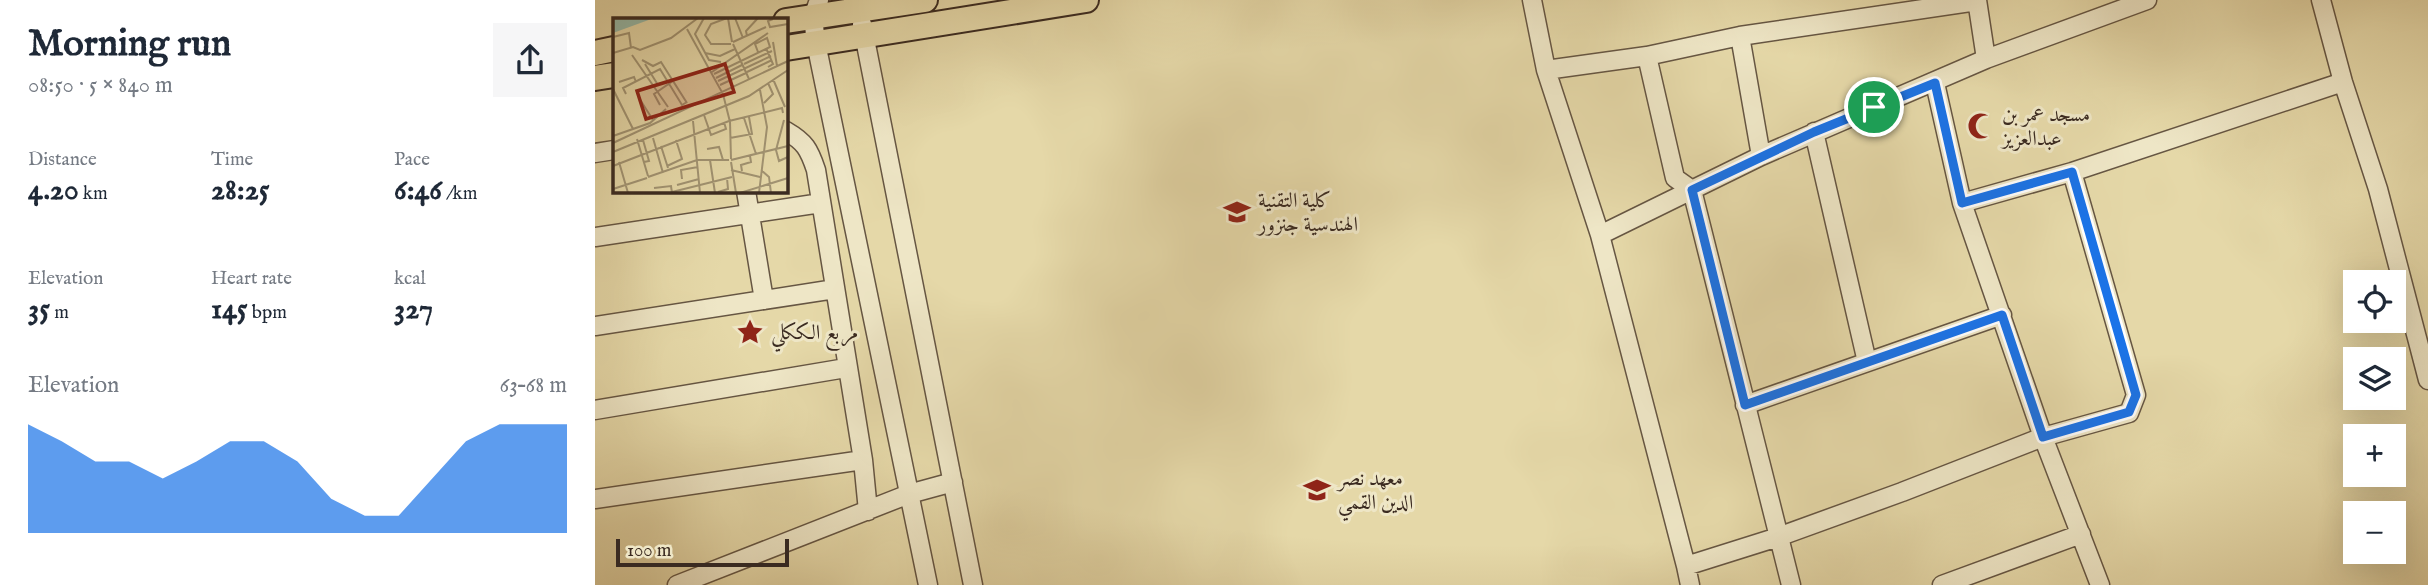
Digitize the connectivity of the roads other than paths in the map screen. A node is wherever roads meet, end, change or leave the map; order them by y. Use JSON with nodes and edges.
{"nodes":[{"id":1,"x":925,"y":0,"type":"edge"},
{"id":2,"x":1086,"y":0,"type":"edge"},
{"id":3,"x":1532,"y":0,"type":"edge"},
{"id":4,"x":2147,"y":0,"type":"edge"},
{"id":5,"x":2321,"y":0,"type":"edge"},
{"id":6,"x":1977,"y":1,"type":"edge"},
{"id":7,"x":859,"y":5,"type":"edge"},
{"id":8,"x":816,"y":9,"type":"edge"},
{"id":9,"x":787,"y":21,"type":"edge"},
{"id":10,"x":864,"y":36,"type":"junction"},
{"id":11,"x":1740,"y":36,"type":"junction"},
{"id":12,"x":816,"y":43,"type":"junction"},
{"id":13,"x":787,"y":48,"type":"edge"},
{"id":14,"x":613,"y":50,"type":"edge"},
{"id":15,"x":595,"y":53,"type":"edge"},
{"id":16,"x":1647,"y":56,"type":"junction"},
{"id":17,"x":1986,"y":60,"type":"junction"},
{"id":18,"x":1546,"y":69,"type":"junction"},
{"id":19,"x":613,"y":75,"type":"edge"},
{"id":20,"x":595,"y":78,"type":"edge"},
{"id":21,"x":2343,"y":82,"type":"junction"},
{"id":22,"x":1935,"y":83,"type":"junction"},
{"id":23,"x":787,"y":132,"type":"edge"},
{"id":24,"x":1814,"y":132,"type":"junction"},
{"id":25,"x":613,"y":150,"type":"edge"},
{"id":26,"x":595,"y":153,"type":"edge"},
{"id":27,"x":1761,"y":156,"type":"junction"},
{"id":28,"x":2072,"y":172,"type":"junction"},
{"id":29,"x":1692,"y":190,"type":"junction"},
{"id":30,"x":746,"y":192,"type":"edge"},
{"id":31,"x":821,"y":203,"type":"junction"},
{"id":32,"x":1962,"y":203,"type":"junction"},
{"id":33,"x":750,"y":215,"type":"junction"},
{"id":34,"x":1600,"y":235,"type":"junction"},
{"id":35,"x":595,"y":237,"type":"edge"},
{"id":36,"x":835,"y":289,"type":"junction"},
{"id":37,"x":764,"y":300,"type":"junction"},
{"id":38,"x":2002,"y":315,"type":"junction"},
{"id":39,"x":595,"y":326,"type":"edge"},
{"id":40,"x":1867,"y":362,"type":"junction"},
{"id":41,"x":846,"y":368,"type":"junction"},
{"id":42,"x":2428,"y":380,"type":"edge"},
{"id":43,"x":1745,"y":405,"type":"junction"},
{"id":44,"x":595,"y":410,"type":"edge"},
{"id":45,"x":2043,"y":437,"type":"junction"},
{"id":46,"x":863,"y":460,"type":"junction"},
{"id":47,"x":953,"y":482,"type":"junction"},
{"id":48,"x":909,"y":494,"type":"junction"},
{"id":49,"x":595,"y":499,"type":"edge"},
{"id":50,"x":869,"y":511,"type":"junction"},
{"id":51,"x":2081,"y":534,"type":"junction"},
{"id":52,"x":1778,"y":537,"type":"junction"},
{"id":53,"x":1686,"y":566,"type":"junction"},
{"id":54,"x":1993,"y":576,"type":"edge"},
{"id":55,"x":693,"y":582,"type":"edge"},
{"id":56,"x":677,"y":585,"type":"edge"},
{"id":57,"x":928,"y":585,"type":"edge"},
{"id":58,"x":973,"y":585,"type":"edge"},
{"id":59,"x":1691,"y":585,"type":"edge"},
{"id":60,"x":1791,"y":585,"type":"edge"},
{"id":61,"x":1942,"y":585,"type":"edge"},
{"id":62,"x":2100,"y":585,"type":"edge"}],
"edges":[{"from":1,"to":7,"type":"highway"},
{"from":2,"to":10,"type":"highway"},
{"from":3,"to":18,"type":"street"},
{"from":4,"to":17,"type":"street"},
{"from":5,"to":21,"type":"street"},
{"from":6,"to":11,"type":"street"},
{"from":6,"to":17,"type":"street"},
{"from":7,"to":8,"type":"highway"},
{"from":7,"to":10,"type":"street"},
{"from":8,"to":9,"type":"highway"},
{"from":8,"to":12,"type":"street"},
{"from":10,"to":12,"type":"highway"},
{"from":10,"to":47,"type":"street"},
{"from":11,"to":16,"type":"street"},
{"from":11,"to":27,"type":"street"},
{"from":12,"to":13,"type":"highway"},
{"from":12,"to":48,"type":"street"},
{"from":14,"to":15,"type":"highway"},
{"from":16,"to":18,"type":"street"},
{"from":16,"to":29,"type":"street"},
{"from":17,"to":22,"type":"street"},
{"from":18,"to":34,"type":"street"},
{"from":19,"to":20,"type":"highway"},
{"from":21,"to":28,"type":"street"},
{"from":21,"to":42,"type":"street"},
{"from":22,"to":24,"type":"street"},
{"from":22,"to":32,"type":"street"},
{"from":23,"to":31,"type":"street"},
{"from":24,"to":27,"type":"street"},
{"from":24,"to":40,"type":"street"},
{"from":25,"to":26,"type":"street"},
{"from":27,"to":29,"type":"street"},
{"from":28,"to":32,"type":"street"},
{"from":28,"to":45,"type":"street"},
{"from":29,"to":34,"type":"street"},
{"from":29,"to":43,"type":"street"},
{"from":30,"to":33,"type":"street"},
{"from":31,"to":33,"type":"street"},
{"from":31,"to":36,"type":"street"},
{"from":32,"to":38,"type":"street"},
{"from":33,"to":35,"type":"street"},
{"from":33,"to":37,"type":"street"},
{"from":34,"to":53,"type":"street"},
{"from":36,"to":37,"type":"street"},
{"from":36,"to":41,"type":"street"},
{"from":37,"to":39,"type":"street"},
{"from":38,"to":40,"type":"street"},
{"from":38,"to":45,"type":"street"},
{"from":40,"to":43,"type":"street"},
{"from":41,"to":44,"type":"street"},
{"from":41,"to":46,"type":"street"},
{"from":43,"to":52,"type":"street"},
{"from":45,"to":51,"type":"street"},
{"from":45,"to":52,"type":"street"},
{"from":46,"to":49,"type":"street"},
{"from":46,"to":50,"type":"street"},
{"from":47,"to":48,"type":"street"},
{"from":47,"to":58,"type":"street"},
{"from":48,"to":50,"type":"street"},
{"from":48,"to":57,"type":"street"},
{"from":50,"to":55,"type":"street"},
{"from":51,"to":54,"type":"street"},
{"from":51,"to":62,"type":"street"},
{"from":52,"to":53,"type":"street"},
{"from":52,"to":60,"type":"street"},
{"from":53,"to":59,"type":"street"},
{"from":54,"to":61,"type":"street"},
{"from":55,"to":56,"type":"street"}]}
